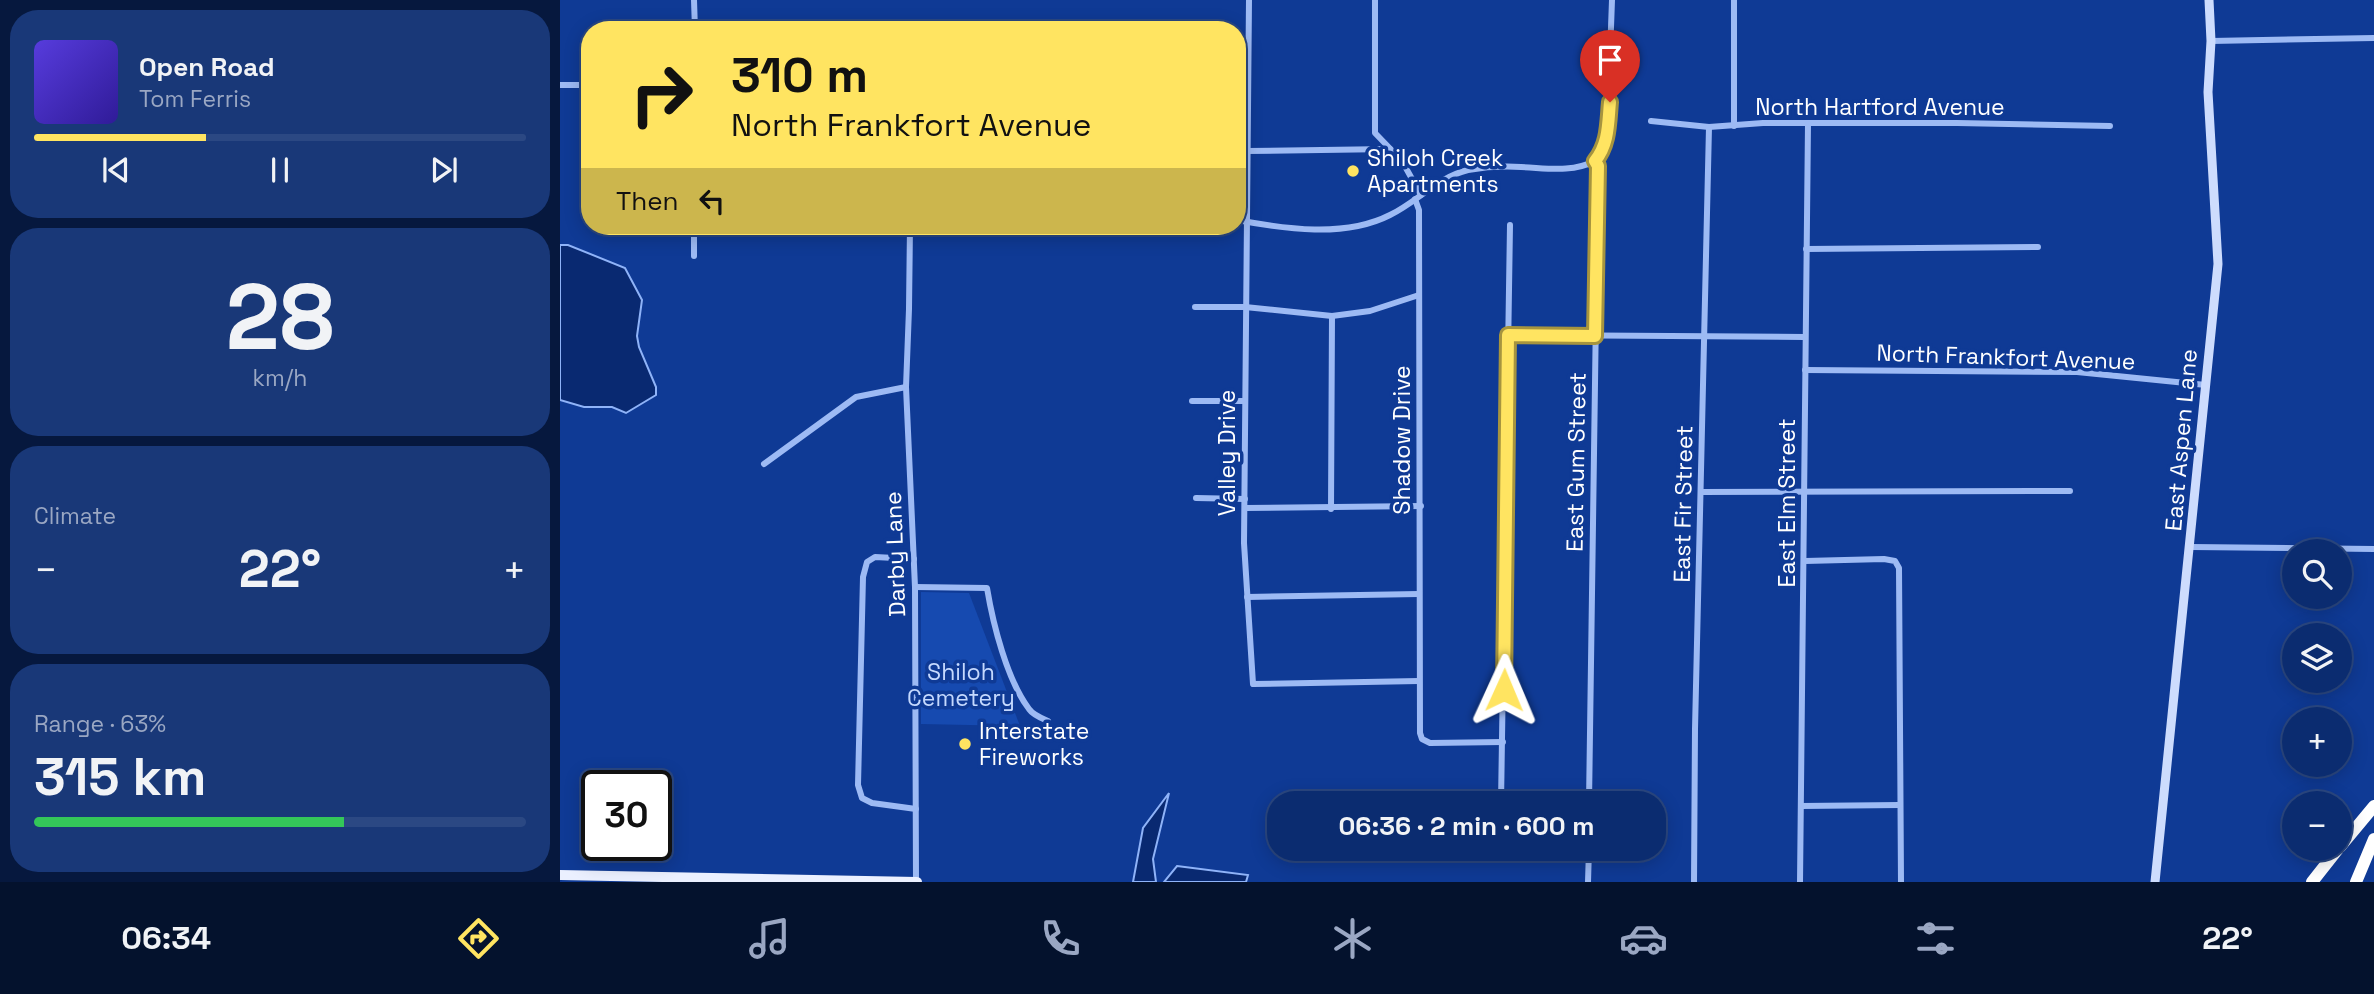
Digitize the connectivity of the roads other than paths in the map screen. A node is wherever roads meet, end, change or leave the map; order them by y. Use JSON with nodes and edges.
{"nodes":[{"id":1,"x":694,"y":0,"type":"edge"},
{"id":2,"x":1249,"y":0,"type":"edge"},
{"id":3,"x":1375,"y":0,"type":"edge"},
{"id":4,"x":1612,"y":0,"type":"edge"},
{"id":5,"x":1734,"y":0,"type":"edge"},
{"id":6,"x":2209,"y":0,"type":"edge"},
{"id":7,"x":695,"y":21,"type":"edge"},
{"id":8,"x":2374,"y":38,"type":"edge"},
{"id":9,"x":2211,"y":41,"type":"junction"},
{"id":10,"x":560,"y":85,"type":"edge"},
{"id":11,"x":581,"y":85,"type":"edge"},
{"id":12,"x":1651,"y":121,"type":"dead end"},
{"id":13,"x":1808,"y":124,"type":"junction"},
{"id":14,"x":1734,"y":126,"type":"junction"},
{"id":15,"x":2110,"y":126,"type":"dead end"},
{"id":16,"x":1709,"y":127,"type":"junction"},
{"id":17,"x":1390,"y":149,"type":"junction"},
{"id":18,"x":1247,"y":150,"type":"junction"},
{"id":19,"x":1595,"y":161,"type":"junction"},
{"id":20,"x":1418,"y":197,"type":"junction"},
{"id":21,"x":1246,"y":222,"type":"joint"},
{"id":22,"x":1510,"y":225,"type":"dead end"},
{"id":23,"x":694,"y":235,"type":"edge"},
{"id":24,"x":909,"y":235,"type":"edge"},
{"id":25,"x":1246,"y":235,"type":"edge"},
{"id":26,"x":2038,"y":247,"type":"dead end"},
{"id":27,"x":1806,"y":249,"type":"junction"},
{"id":28,"x":694,"y":256,"type":"dead end"},
{"id":29,"x":1419,"y":295,"type":"junction"},
{"id":30,"x":1245,"y":306,"type":"junction"},
{"id":31,"x":1195,"y":307,"type":"dead end"},
{"id":32,"x":1332,"y":316,"type":"junction"},
{"id":33,"x":1508,"y":335,"type":"junction"},
{"id":34,"x":1595,"y":336,"type":"junction"},
{"id":35,"x":1705,"y":337,"type":"junction"},
{"id":36,"x":1805,"y":338,"type":"junction"},
{"id":37,"x":1805,"y":370,"type":"junction"},
{"id":38,"x":2206,"y":385,"type":"junction"},
{"id":39,"x":906,"y":387,"type":"junction"},
{"id":40,"x":1192,"y":401,"type":"dead end"},
{"id":41,"x":1245,"y":401,"type":"junction"},
{"id":42,"x":764,"y":464,"type":"dead end"},
{"id":43,"x":1805,"y":491,"type":"junction"},
{"id":44,"x":2070,"y":491,"type":"dead end"},
{"id":45,"x":1701,"y":492,"type":"junction"},
{"id":46,"x":1196,"y":498,"type":"dead end"},
{"id":47,"x":1245,"y":499,"type":"junction"},
{"id":48,"x":1421,"y":506,"type":"junction"},
{"id":49,"x":1245,"y":508,"type":"junction"},
{"id":50,"x":1331,"y":509,"type":"junction"},
{"id":51,"x":2191,"y":547,"type":"junction"},
{"id":52,"x":2374,"y":549,"type":"edge"},
{"id":53,"x":914,"y":559,"type":"junction"},
{"id":54,"x":1805,"y":561,"type":"junction"},
{"id":55,"x":915,"y":587,"type":"junction"},
{"id":56,"x":1419,"y":594,"type":"junction"},
{"id":57,"x":1247,"y":597,"type":"junction"},
{"id":58,"x":1419,"y":681,"type":"junction"},
{"id":59,"x":1048,"y":721,"type":"dead end"},
{"id":60,"x":1503,"y":742,"type":"junction"},
{"id":61,"x":1501,"y":791,"type":"edge"},
{"id":62,"x":1589,"y":791,"type":"edge"},
{"id":63,"x":1899,"y":805,"type":"junction"},
{"id":64,"x":1801,"y":806,"type":"junction"},
{"id":65,"x":2374,"y":806,"type":"edge"},
{"id":66,"x":916,"y":808,"type":"junction"},
{"id":67,"x":2352,"y":832,"type":"edge"},
{"id":68,"x":2374,"y":839,"type":"edge"},
{"id":69,"x":1589,"y":861,"type":"edge"},
{"id":70,"x":2329,"y":861,"type":"edge"},
{"id":71,"x":560,"y":875,"type":"edge"},
{"id":72,"x":677,"y":880,"type":"edge"},
{"id":73,"x":916,"y":882,"type":"edge"},
{"id":74,"x":1588,"y":882,"type":"edge"},
{"id":75,"x":1694,"y":882,"type":"edge"},
{"id":76,"x":1800,"y":882,"type":"edge"},
{"id":77,"x":1901,"y":882,"type":"edge"},
{"id":78,"x":2155,"y":882,"type":"edge"},
{"id":79,"x":2312,"y":882,"type":"edge"},
{"id":80,"x":2356,"y":882,"type":"edge"}],
"edges":[{"from":1,"to":7,"type":"street"},
{"from":2,"to":18,"type":"street","name":"Valley Drive"},
{"from":3,"to":17,"type":"street"},
{"from":4,"to":19,"type":"street","name":"East Gum Street"},
{"from":5,"to":14,"type":"street"},
{"from":6,"to":9,"type":"street","name":"East Aspen Lane"},
{"from":8,"to":9,"type":"street"},
{"from":9,"to":38,"type":"street","name":"East Aspen Lane"},
{"from":10,"to":11,"type":"street"},
{"from":12,"to":16,"type":"street","name":"North Hartford Avenue"},
{"from":13,"to":14,"type":"street","name":"North Hartford Avenue"},
{"from":13,"to":15,"type":"street","name":"North Hartford Avenue"},
{"from":13,"to":27,"type":"street","name":"East Elm Street"},
{"from":14,"to":16,"type":"street","name":"North Hartford Avenue"},
{"from":16,"to":35,"type":"street","name":"East Fir Street"},
{"from":17,"to":18,"type":"street"},
{"from":17,"to":20,"type":"street"},
{"from":18,"to":21,"type":"street","name":"Valley Drive"},
{"from":19,"to":20,"type":"street"},
{"from":19,"to":34,"type":"street","name":"East Gum Street"},
{"from":20,"to":21,"type":"street"},
{"from":20,"to":29,"type":"street","name":"Shadow Drive"},
{"from":22,"to":33,"type":"street"},
{"from":23,"to":28,"type":"street"},
{"from":24,"to":39,"type":"street","name":"Darby Lane"},
{"from":25,"to":30,"type":"street","name":"Valley Drive"},
{"from":26,"to":27,"type":"street"},
{"from":27,"to":36,"type":"street","name":"East Elm Street"},
{"from":29,"to":32,"type":"street"},
{"from":29,"to":48,"type":"street","name":"Shadow Drive"},
{"from":30,"to":31,"type":"street"},
{"from":30,"to":32,"type":"street"},
{"from":30,"to":41,"type":"street","name":"Valley Drive"},
{"from":32,"to":50,"type":"street"},
{"from":33,"to":34,"type":"street"},
{"from":33,"to":60,"type":"street"},
{"from":34,"to":35,"type":"street"},
{"from":34,"to":62,"type":"street","name":"East Gum Street"},
{"from":35,"to":36,"type":"street"},
{"from":35,"to":45,"type":"street","name":"East Fir Street"},
{"from":36,"to":37,"type":"street","name":"East Elm Street"},
{"from":37,"to":38,"type":"street","name":"North Frankfort Avenue"},
{"from":37,"to":43,"type":"street","name":"East Elm Street"},
{"from":38,"to":51,"type":"street","name":"East Aspen Lane"},
{"from":39,"to":42,"type":"street"},
{"from":39,"to":53,"type":"street","name":"Darby Lane"},
{"from":40,"to":41,"type":"street"},
{"from":41,"to":47,"type":"street","name":"Valley Drive"},
{"from":43,"to":44,"type":"street"},
{"from":43,"to":45,"type":"street"},
{"from":43,"to":54,"type":"street","name":"East Elm Street"},
{"from":45,"to":75,"type":"street","name":"East Fir Street"},
{"from":46,"to":47,"type":"street"},
{"from":47,"to":49,"type":"street","name":"Valley Drive"},
{"from":48,"to":50,"type":"street"},
{"from":48,"to":56,"type":"street","name":"Shadow Drive"},
{"from":49,"to":50,"type":"street"},
{"from":49,"to":57,"type":"street","name":"Valley Drive"},
{"from":51,"to":52,"type":"street"},
{"from":51,"to":78,"type":"street","name":"East Aspen Lane"},
{"from":53,"to":55,"type":"street","name":"Darby Lane"},
{"from":53,"to":66,"type":"street"},
{"from":54,"to":63,"type":"street"},
{"from":54,"to":64,"type":"street","name":"East Elm Street"},
{"from":55,"to":59,"type":"street"},
{"from":55,"to":66,"type":"street","name":"Darby Lane"},
{"from":56,"to":57,"type":"street"},
{"from":56,"to":58,"type":"street","name":"Shadow Drive"},
{"from":57,"to":58,"type":"street","name":"Valley Drive"},
{"from":58,"to":60,"type":"street","name":"Shadow Drive"},
{"from":60,"to":61,"type":"street"},
{"from":63,"to":64,"type":"street"},
{"from":63,"to":77,"type":"street"},
{"from":64,"to":76,"type":"street","name":"East Elm Street"},
{"from":65,"to":67,"type":"highway"},
{"from":66,"to":73,"type":"street","name":"Darby Lane"},
{"from":68,"to":80,"type":"highway"},
{"from":69,"to":74,"type":"street"},
{"from":70,"to":79,"type":"highway"},
{"from":71,"to":72,"type":"main road"},
{"from":72,"to":73,"type":"main road"}]}
